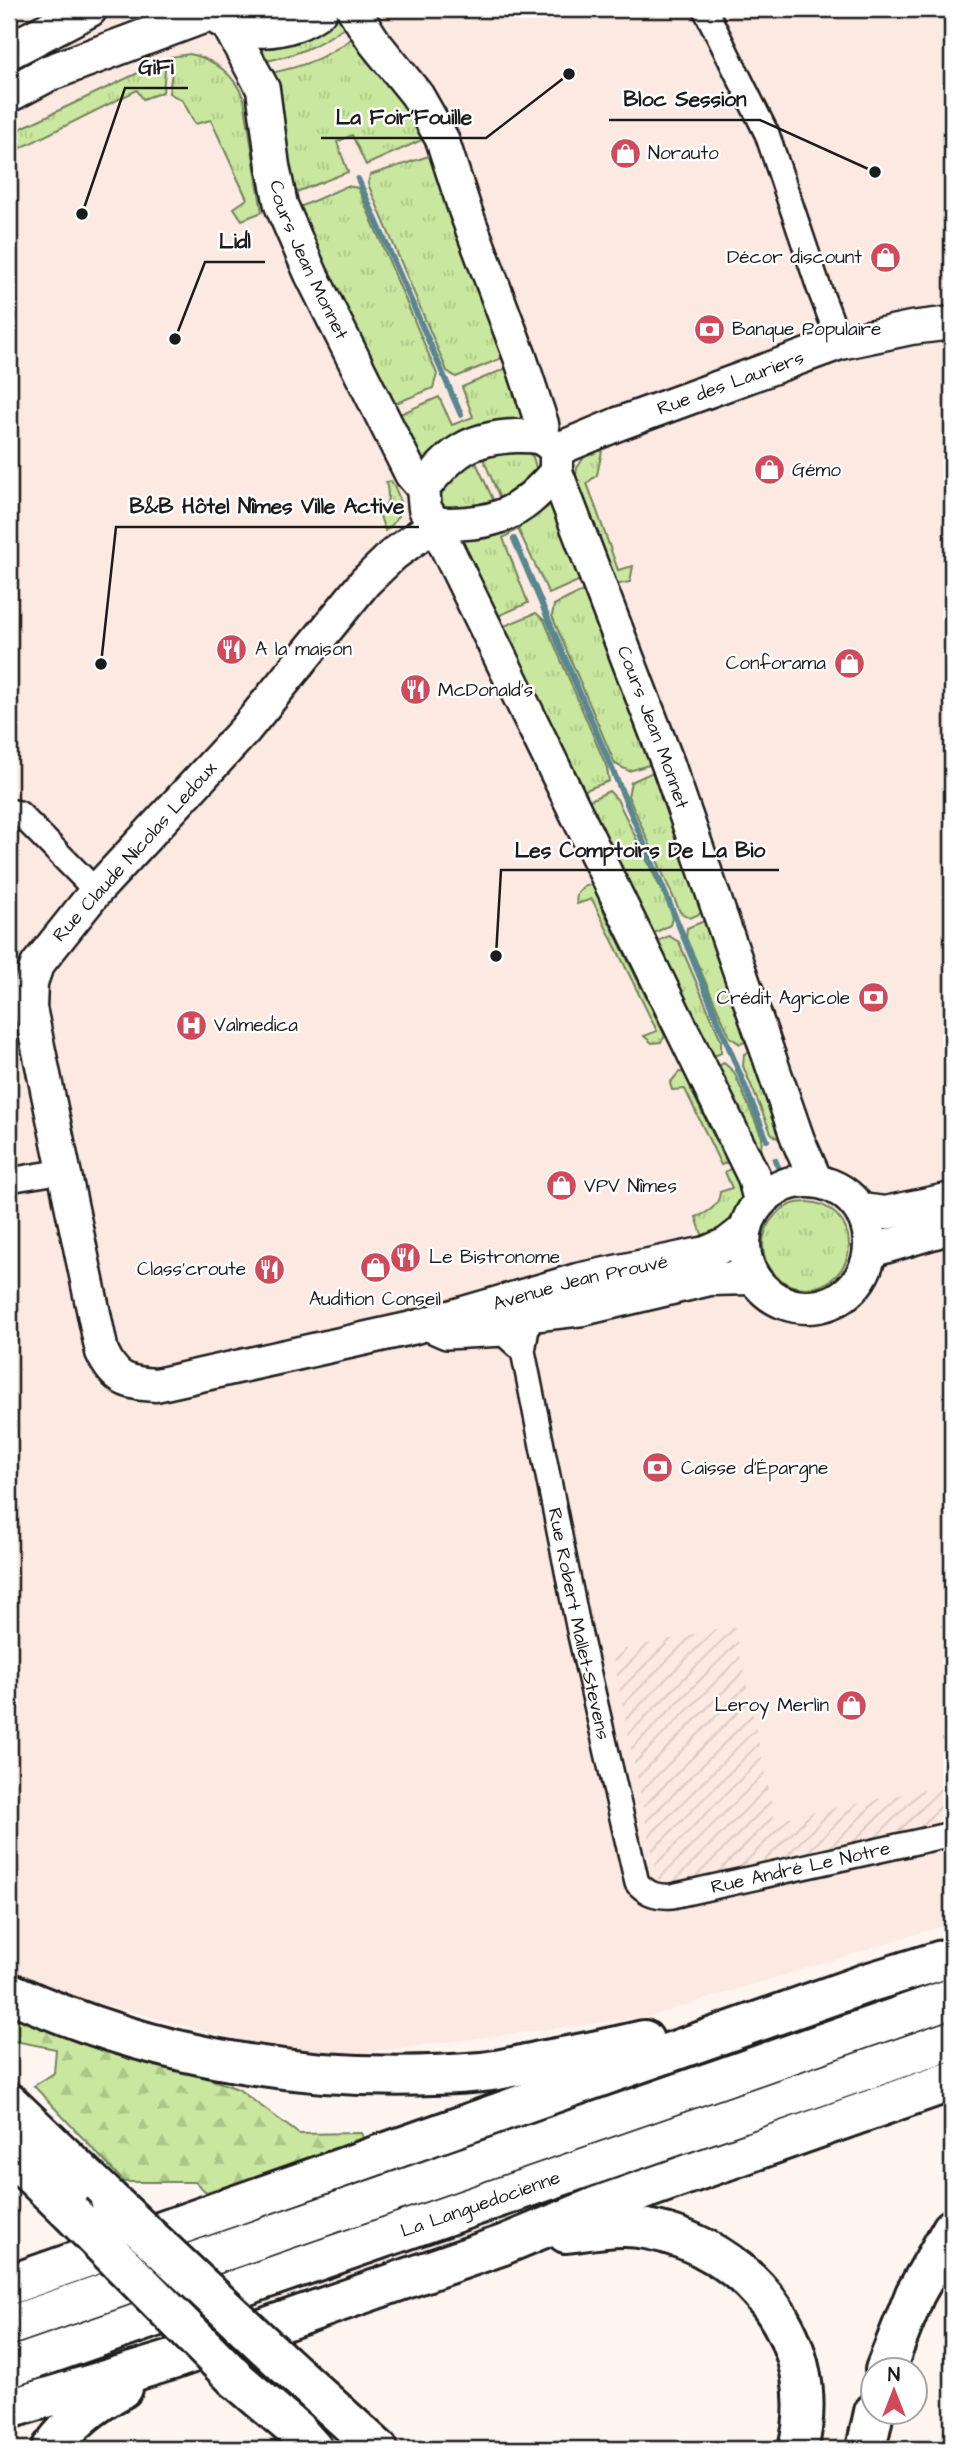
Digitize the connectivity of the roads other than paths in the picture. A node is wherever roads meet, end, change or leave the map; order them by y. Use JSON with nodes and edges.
{"nodes":[{"id":1,"x":89,"y":9,"type":"edge"},
{"id":2,"x":320,"y":9,"type":"edge"},
{"id":3,"x":353,"y":9,"type":"edge"},
{"id":4,"x":705,"y":9,"type":"edge"},
{"id":5,"x":215,"y":14,"type":"edge"},
{"id":6,"x":9,"y":51,"type":"edge"},
{"id":7,"x":9,"y":94,"type":"edge"},
{"id":8,"x":952,"y":323,"type":"edge"},
{"id":9,"x":840,"y":343,"type":"junction"},
{"id":10,"x":552,"y":453,"type":"junction"},
{"id":11,"x":423,"y":488,"type":"junction"},
{"id":12,"x":435,"y":523,"type":"junction"},
{"id":13,"x":9,"y":811,"type":"edge"},
{"id":14,"x":96,"y":891,"type":"junction"},
{"id":15,"x":64,"y":1171,"type":"junction"},
{"id":16,"x":9,"y":1180,"type":"edge"},
{"id":17,"x":816,"y":1181,"type":"junction"},
{"id":18,"x":952,"y":1199,"type":"edge"},
{"id":19,"x":760,"y":1201,"type":"junction"},
{"id":20,"x":861,"y":1210,"type":"junction"},
{"id":21,"x":952,"y":1227,"type":"edge"},
{"id":22,"x":745,"y":1230,"type":"junction"},
{"id":23,"x":871,"y":1251,"type":"junction"},
{"id":24,"x":752,"y":1278,"type":"junction"},
{"id":25,"x":527,"y":1315,"type":"junction"},
{"id":26,"x":417,"y":1327,"type":"junction"},
{"id":27,"x":523,"y":1351,"type":"junction"},
{"id":28,"x":156,"y":1385,"type":"joint"},
{"id":29,"x":952,"y":1834,"type":"edge"},
{"id":30,"x":647,"y":1893,"type":"joint"},
{"id":31,"x":952,"y":1957,"type":"edge"},
{"id":32,"x":867,"y":1983,"type":"junction"},
{"id":33,"x":9,"y":1992,"type":"edge"},
{"id":34,"x":952,"y":1998,"type":"edge"},
{"id":35,"x":952,"y":2040,"type":"edge"},
{"id":36,"x":952,"y":2081,"type":"edge"},
{"id":37,"x":9,"y":2103,"type":"edge"},
{"id":38,"x":9,"y":2154,"type":"edge"},
{"id":39,"x":952,"y":2229,"type":"edge"},
{"id":40,"x":503,"y":2245,"type":"junction"},
{"id":41,"x":9,"y":2285,"type":"edge"},
{"id":42,"x":9,"y":2326,"type":"edge"},
{"id":43,"x":892,"y":2356,"type":"edge"},
{"id":44,"x":172,"y":2360,"type":"junction"},
{"id":45,"x":9,"y":2368,"type":"edge"},
{"id":46,"x":236,"y":2379,"type":"junction"},
{"id":47,"x":9,"y":2409,"type":"edge"},
{"id":48,"x":871,"y":2426,"type":"edge"},
{"id":49,"x":51,"y":2449,"type":"edge"},
{"id":50,"x":285,"y":2449,"type":"edge"},
{"id":51,"x":313,"y":2449,"type":"edge"},
{"id":52,"x":379,"y":2449,"type":"edge"},
{"id":53,"x":798,"y":2449,"type":"edge"},
{"id":54,"x":866,"y":2449,"type":"edge"}],
"edges":[{"from":1,"to":6,"type":"main road"},
{"from":2,"to":5,"type":"main road"},
{"from":3,"to":10,"type":"main road","name":"Cours Jean Monnet"},
{"from":4,"to":9,"type":"street"},
{"from":5,"to":7,"type":"main road"},
{"from":5,"to":11,"type":"main road","name":"Cours Jean Monnet"},
{"from":8,"to":9,"type":"main road","name":"Rue des Lauriers"},
{"from":9,"to":10,"type":"main road","name":"Rue des Lauriers"},
{"from":10,"to":11,"type":"main road"},
{"from":10,"to":12,"type":"main road"},
{"from":10,"to":17,"type":"main road","name":"Cours Jean Monnet"},
{"from":11,"to":12,"type":"main road","name":"Cours Jean Monnet"},
{"from":12,"to":14,"type":"main road","name":"Rue Claude Nicolas Ledoux"},
{"from":12,"to":19,"type":"main road"},
{"from":13,"to":14,"type":"street"},
{"from":14,"to":15,"type":"main road","name":"Rue Claude Nicolas Ledoux"},
{"from":15,"to":16,"type":"street"},
{"from":15,"to":28,"type":"main road","name":"Rue Claude Nicolas Ledoux"},
{"from":17,"to":19,"type":"main road"},
{"from":17,"to":20,"type":"main road"},
{"from":18,"to":20,"type":"main road"},
{"from":19,"to":22,"type":"main road"},
{"from":20,"to":23,"type":"main road"},
{"from":21,"to":23,"type":"main road"},
{"from":22,"to":24,"type":"main road"},
{"from":22,"to":26,"type":"main road","name":"Avenue Jean Prouvé"},
{"from":23,"to":24,"type":"main road"},
{"from":24,"to":25,"type":"main road","name":"Avenue Jean Prouvé"},
{"from":25,"to":26,"type":"main road","name":"Avenue Jean Prouvé"},
{"from":25,"to":27,"type":"street","name":"Rue Robert Mallet-Stevens"},
{"from":26,"to":27,"type":"street"},
{"from":26,"to":28,"type":"main road","name":"Avenue Jean Prouvé"},
{"from":27,"to":30,"type":"street","name":"Rue Robert Mallet-Stevens"},
{"from":29,"to":30,"type":"street","name":"Rue André Le Notre"},
{"from":31,"to":32,"type":"highway"},
{"from":32,"to":33,"type":"highway"},
{"from":32,"to":41,"type":"highway"},
{"from":34,"to":42,"type":"highway","name":"La Languedocienne"},
{"from":35,"to":45,"type":"highway","name":"La Languedocienne"},
{"from":36,"to":40,"type":"highway"},
{"from":37,"to":52,"type":"highway","bridge":true},
{"from":38,"to":46,"type":"highway","bridge":true},
{"from":39,"to":43,"type":"highway"},
{"from":40,"to":44,"type":"highway"},
{"from":40,"to":53,"type":"highway"},
{"from":44,"to":47,"type":"highway"},
{"from":44,"to":49,"type":"highway"},
{"from":46,"to":50,"type":"highway"},
{"from":46,"to":51,"type":"highway"},
{"from":48,"to":54,"type":"highway"}]}
